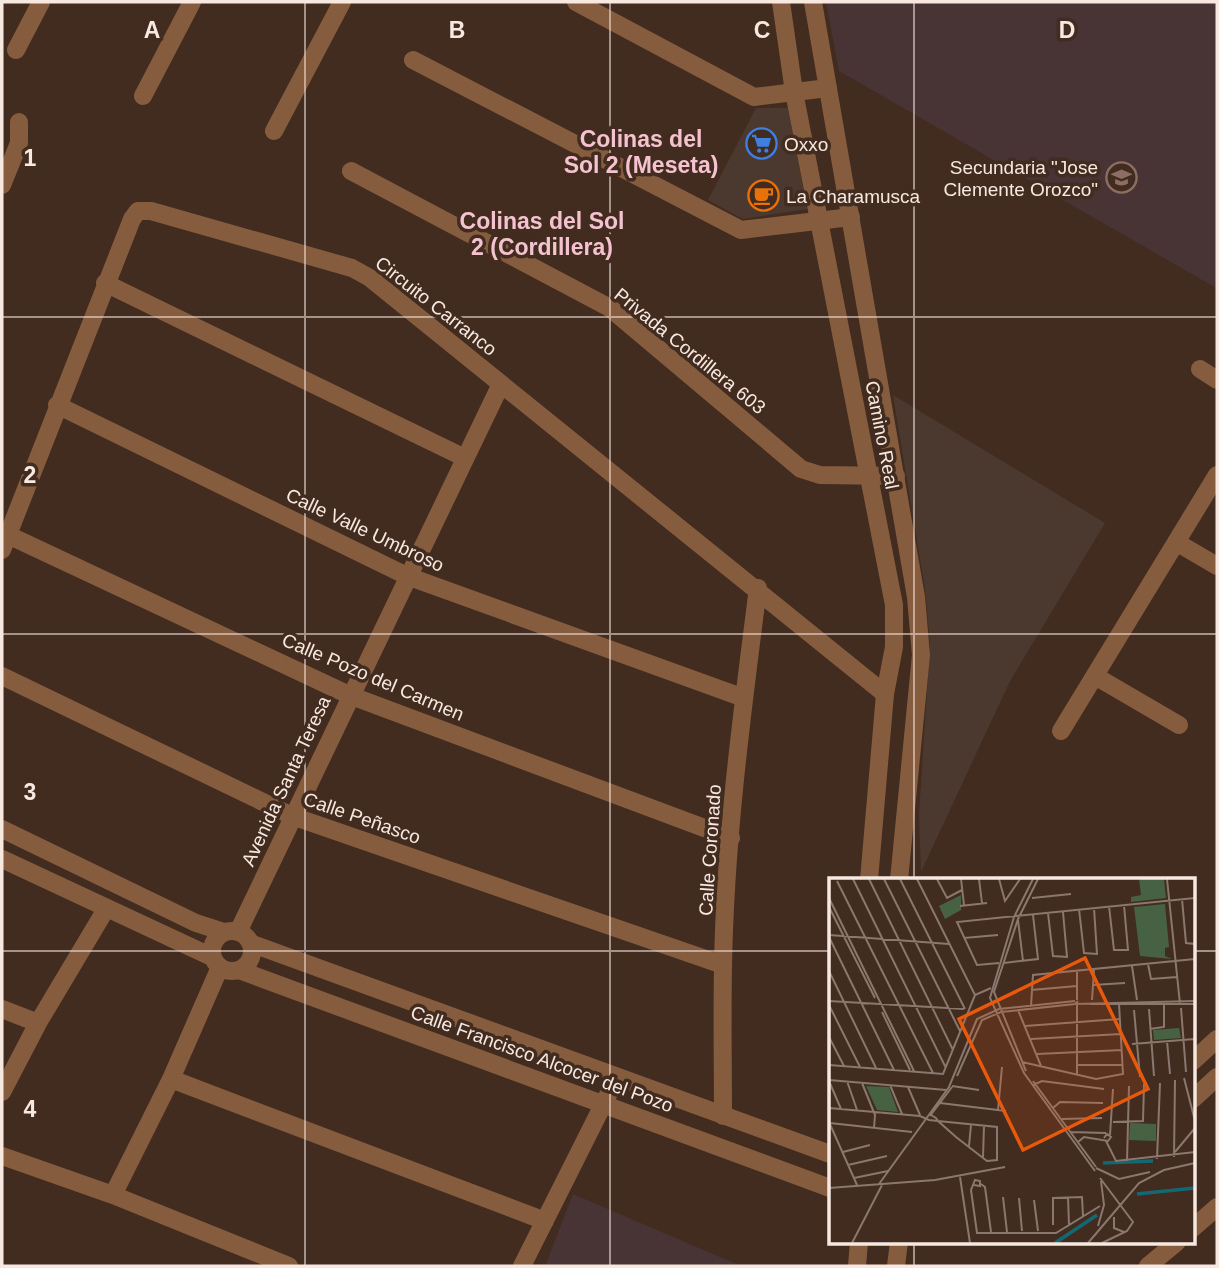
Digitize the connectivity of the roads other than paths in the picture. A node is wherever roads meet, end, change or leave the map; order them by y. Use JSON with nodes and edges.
{"nodes":[{"id":1,"x":41,"y":2,"type":"edge"},
{"id":2,"x":192,"y":2,"type":"edge"},
{"id":3,"x":342,"y":2,"type":"edge"},
{"id":4,"x":576,"y":2,"type":"edge"},
{"id":5,"x":781,"y":2,"type":"edge"},
{"id":6,"x":813,"y":2,"type":"edge"},
{"id":7,"x":16,"y":50,"type":"dead end"},
{"id":8,"x":412,"y":60,"type":"dead end"},
{"id":9,"x":828,"y":88,"type":"junction"},
{"id":10,"x":794,"y":92,"type":"junction"},
{"id":11,"x":143,"y":96,"type":"dead end"},
{"id":12,"x":19,"y":122,"type":"dead end"},
{"id":13,"x":274,"y":131,"type":"dead end"},
{"id":14,"x":351,"y":171,"type":"dead end"},
{"id":15,"x":2,"y":185,"type":"edge"},
{"id":16,"x":851,"y":217,"type":"junction"},
{"id":17,"x":820,"y":218,"type":"junction"},
{"id":18,"x":105,"y":283,"type":"junction"},
{"id":19,"x":1200,"y":369,"type":"dead end"},
{"id":20,"x":1217,"y":380,"type":"edge"},
{"id":21,"x":501,"y":384,"type":"junction"},
{"id":22,"x":57,"y":405,"type":"junction"},
{"id":23,"x":465,"y":458,"type":"junction"},
{"id":24,"x":868,"y":474,"type":"junction"},
{"id":25,"x":1217,"y":475,"type":"edge"},
{"id":26,"x":896,"y":476,"type":"junction"},
{"id":27,"x":5,"y":542,"type":"edge"},
{"id":28,"x":1176,"y":542,"type":"junction"},
{"id":29,"x":1217,"y":566,"type":"edge"},
{"id":30,"x":407,"y":576,"type":"junction"},
{"id":31,"x":758,"y":589,"type":"junction"},
{"id":32,"x":2,"y":676,"type":"edge"},
{"id":33,"x":1095,"y":676,"type":"junction"},
{"id":34,"x":885,"y":694,"type":"junction"},
{"id":35,"x":349,"y":695,"type":"junction"},
{"id":36,"x":744,"y":698,"type":"junction"},
{"id":37,"x":1179,"y":725,"type":"dead end"},
{"id":38,"x":1060,"y":731,"type":"dead end"},
{"id":39,"x":292,"y":816,"type":"junction"},
{"id":40,"x":2,"y":829,"type":"edge"},
{"id":41,"x":731,"y":838,"type":"junction"},
{"id":42,"x":2,"y":859,"type":"edge"},
{"id":43,"x":869,"y":878,"type":"edge"},
{"id":44,"x":899,"y":878,"type":"edge"},
{"id":45,"x":106,"y":909,"type":"junction"},
{"id":46,"x":237,"y":936,"type":"junction"},
{"id":47,"x":216,"y":962,"type":"junction"},
{"id":48,"x":723,"y":965,"type":"junction"},
{"id":49,"x":239,"y":970,"type":"junction"},
{"id":50,"x":2,"y":1009,"type":"edge"},
{"id":51,"x":38,"y":1023,"type":"junction"},
{"id":52,"x":1217,"y":1039,"type":"edge"},
{"id":53,"x":1194,"y":1060,"type":"edge"},
{"id":54,"x":617,"y":1077,"type":"junction"},
{"id":55,"x":1217,"y":1077,"type":"edge"},
{"id":56,"x":171,"y":1079,"type":"junction"},
{"id":57,"x":2,"y":1092,"type":"edge"},
{"id":58,"x":1194,"y":1098,"type":"edge"},
{"id":59,"x":604,"y":1104,"type":"junction"},
{"id":60,"x":723,"y":1116,"type":"junction"},
{"id":61,"x":829,"y":1153,"type":"edge"},
{"id":62,"x":2,"y":1156,"type":"edge"},
{"id":63,"x":829,"y":1187,"type":"edge"},
{"id":64,"x":113,"y":1195,"type":"junction"},
{"id":65,"x":1217,"y":1207,"type":"edge"},
{"id":66,"x":545,"y":1221,"type":"junction"},
{"id":67,"x":1194,"y":1227,"type":"edge"},
{"id":68,"x":859,"y":1244,"type":"edge"},
{"id":69,"x":899,"y":1244,"type":"edge"},
{"id":70,"x":1175,"y":1244,"type":"edge"},
{"id":71,"x":289,"y":1266,"type":"edge"},
{"id":72,"x":522,"y":1266,"type":"edge"},
{"id":73,"x":856,"y":1266,"type":"edge"},
{"id":74,"x":896,"y":1266,"type":"edge"},
{"id":75,"x":1148,"y":1266,"type":"edge"}],
"edges":[{"from":1,"to":7,"type":"street"},
{"from":2,"to":11,"type":"street"},
{"from":3,"to":13,"type":"street"},
{"from":4,"to":10,"type":"street"},
{"from":5,"to":10,"type":"street","name":"Camino Real"},
{"from":6,"to":9,"type":"street","name":"Camino Real"},
{"from":8,"to":17,"type":"street"},
{"from":9,"to":10,"type":"street"},
{"from":9,"to":16,"type":"street","name":"Camino Real"},
{"from":10,"to":17,"type":"street","name":"Camino Real"},
{"from":12,"to":15,"type":"street"},
{"from":14,"to":24,"type":"street","name":"Privada Cordillera 603"},
{"from":16,"to":17,"type":"street"},
{"from":16,"to":26,"type":"street","name":"Camino Real"},
{"from":17,"to":24,"type":"street","name":"Camino Real"},
{"from":18,"to":21,"type":"street","name":"Circuito Carranco"},
{"from":18,"to":22,"type":"street","name":"Circuito Carranco"},
{"from":18,"to":23,"type":"street"},
{"from":19,"to":20,"type":"street"},
{"from":21,"to":23,"type":"street","name":"Avenida Santa Teresa"},
{"from":21,"to":31,"type":"street","name":"Circuito Carranco"},
{"from":22,"to":27,"type":"street","name":"Circuito Carranco"},
{"from":22,"to":30,"type":"street","name":"Calle Valle Umbroso"},
{"from":23,"to":30,"type":"street","name":"Avenida Santa Teresa"},
{"from":24,"to":26,"type":"street","name":"Privada Cordillera 603"},
{"from":24,"to":34,"type":"street","name":"Camino Real"},
{"from":25,"to":28,"type":"street"},
{"from":26,"to":44,"type":"street","name":"Camino Real"},
{"from":27,"to":35,"type":"street","name":"Calle Pozo del Carmen"},
{"from":28,"to":29,"type":"street"},
{"from":28,"to":33,"type":"street"},
{"from":30,"to":35,"type":"street","name":"Avenida Santa Teresa"},
{"from":30,"to":36,"type":"street","name":"Calle Valle Umbroso"},
{"from":31,"to":34,"type":"street","name":"Circuito Carranco"},
{"from":31,"to":36,"type":"street","name":"Calle Coronado"},
{"from":32,"to":39,"type":"street","name":"Calle Peñasco"},
{"from":33,"to":37,"type":"street"},
{"from":33,"to":38,"type":"street"},
{"from":34,"to":43,"type":"street","name":"Camino Real"},
{"from":35,"to":39,"type":"street","name":"Avenida Santa Teresa"},
{"from":35,"to":41,"type":"street","name":"Calle Pozo del Carmen"},
{"from":36,"to":41,"type":"street","name":"Calle Coronado"},
{"from":39,"to":46,"type":"street","name":"Avenida Santa Teresa"},
{"from":39,"to":48,"type":"street","name":"Calle Peñasco"},
{"from":40,"to":46,"type":"street","name":"Calle Francisco Alcocer del Pozo"},
{"from":41,"to":48,"type":"street","name":"Calle Coronado"},
{"from":42,"to":45,"type":"street"},
{"from":45,"to":47,"type":"street"},
{"from":45,"to":51,"type":"street"},
{"from":46,"to":47,"type":"street"},
{"from":46,"to":49,"type":"street"},
{"from":46,"to":54,"type":"street","name":"Calle Francisco Alcocer del Pozo"},
{"from":47,"to":49,"type":"street"},
{"from":47,"to":56,"type":"street"},
{"from":48,"to":60,"type":"street","name":"Calle Coronado"},
{"from":49,"to":59,"type":"street","name":"Calle Francisco Alcocer del Pozo"},
{"from":50,"to":51,"type":"street"},
{"from":51,"to":57,"type":"street"},
{"from":52,"to":53,"type":"street"},
{"from":54,"to":59,"type":"street"},
{"from":54,"to":60,"type":"street","name":"Calle Francisco Alcocer del Pozo"},
{"from":55,"to":58,"type":"street"},
{"from":56,"to":64,"type":"street"},
{"from":56,"to":66,"type":"street"},
{"from":59,"to":63,"type":"street","name":"Calle Francisco Alcocer del Pozo"},
{"from":59,"to":66,"type":"street"},
{"from":60,"to":61,"type":"street","name":"Calle Francisco Alcocer del Pozo"},
{"from":62,"to":64,"type":"street"},
{"from":64,"to":71,"type":"street"},
{"from":65,"to":67,"type":"street"},
{"from":66,"to":72,"type":"street"},
{"from":68,"to":73,"type":"street"},
{"from":69,"to":74,"type":"street"},
{"from":70,"to":75,"type":"street"}]}
